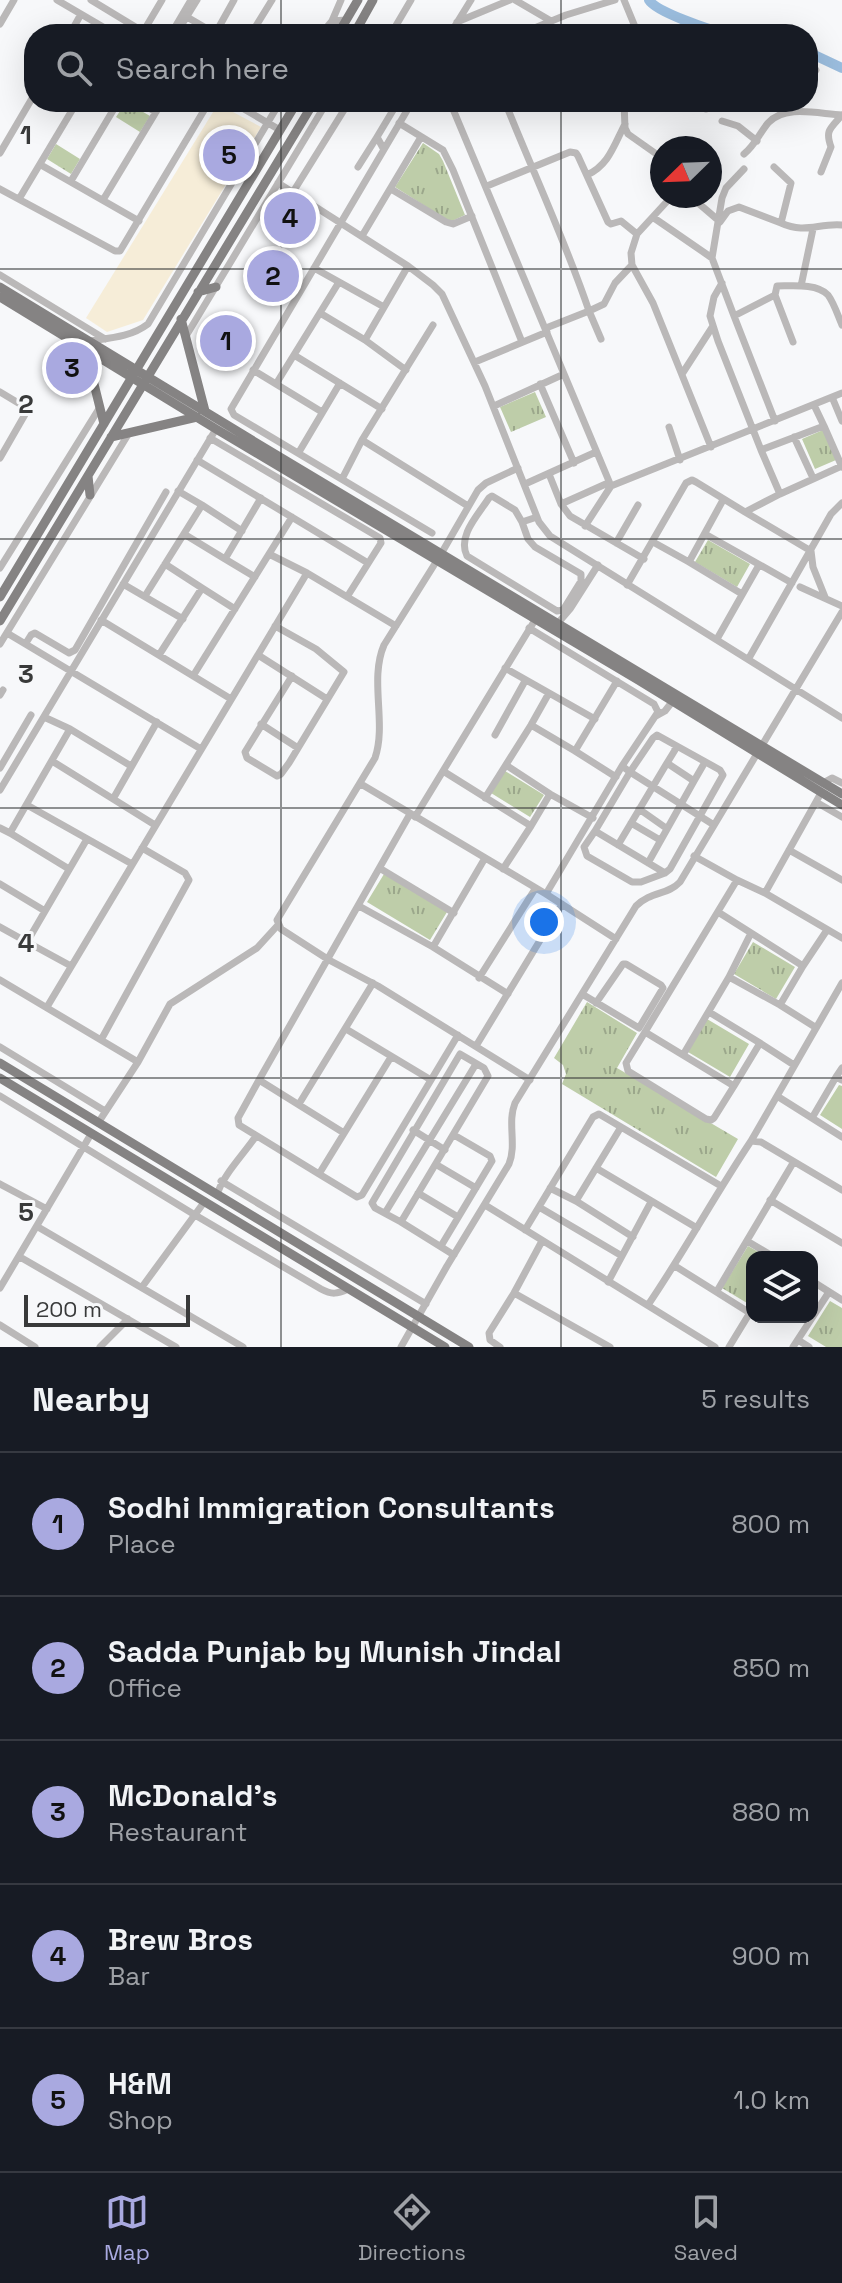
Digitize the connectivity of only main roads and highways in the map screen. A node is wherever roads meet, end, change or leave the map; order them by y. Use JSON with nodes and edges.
{"nodes":[{"id":1,"x":358,"y":0,"type":"edge"},
{"id":2,"x":373,"y":0,"type":"edge"},
{"id":3,"x":344,"y":24,"type":"edge"},
{"id":4,"x":361,"y":24,"type":"edge"},
{"id":5,"x":291,"y":112,"type":"edge"},
{"id":6,"x":308,"y":112,"type":"edge"},
{"id":7,"x":0,"y":287,"type":"edge"},
{"id":8,"x":216,"y":287,"type":"road end"},
{"id":9,"x":198,"y":292,"type":"junction"},
{"id":10,"x":0,"y":297,"type":"edge"},
{"id":11,"x":181,"y":319,"type":"junction"},
{"id":12,"x":88,"y":345,"type":"junction"},
{"id":13,"x":134,"y":373,"type":"junction"},
{"id":14,"x":145,"y":380,"type":"junction"},
{"id":15,"x":201,"y":414,"type":"junction"},
{"id":16,"x":104,"y":424,"type":"junction"},
{"id":17,"x":111,"y":437,"type":"junction"},
{"id":18,"x":60,"y":471,"type":"road end"},
{"id":19,"x":74,"y":473,"type":"junction"},
{"id":20,"x":88,"y":476,"type":"junction"},
{"id":21,"x":90,"y":495,"type":"road end"},
{"id":22,"x":439,"y":557,"type":"junction"},
{"id":23,"x":0,"y":597,"type":"edge"},
{"id":24,"x":0,"y":621,"type":"edge"},
{"id":25,"x":760,"y":750,"type":"junction"},
{"id":26,"x":820,"y":793,"type":"junction"},
{"id":27,"x":842,"y":794,"type":"edge"},
{"id":28,"x":842,"y":805,"type":"edge"},
{"id":29,"x":0,"y":1063,"type":"edge"},
{"id":30,"x":19,"y":1075,"type":"junction"},
{"id":31,"x":0,"y":1078,"type":"edge"},
{"id":32,"x":13,"y":1086,"type":"junction"},
{"id":33,"x":98,"y":1123,"type":"junction"},
{"id":34,"x":91,"y":1134,"type":"junction"},
{"id":35,"x":445,"y":1347,"type":"edge"},
{"id":36,"x":469,"y":1347,"type":"edge"}],
"edges":[{"from":1,"to":3,"type":"main road"},
{"from":2,"to":4,"type":"main road"},
{"from":5,"to":13,"type":"main road"},
{"from":6,"to":9,"type":"main road"},
{"from":7,"to":12,"type":"main road"},
{"from":8,"to":9,"type":"main road"},
{"from":9,"to":11,"type":"main road"},
{"from":10,"to":12,"type":"main road"},
{"from":11,"to":14,"type":"main road"},
{"from":11,"to":15,"type":"main road"},
{"from":12,"to":13,"type":"main road"},
{"from":12,"to":16,"type":"main road"},
{"from":13,"to":14,"type":"main road"},
{"from":13,"to":16,"type":"main road"},
{"from":14,"to":15,"type":"main road"},
{"from":14,"to":17,"type":"main road"},
{"from":15,"to":17,"type":"main road"},
{"from":15,"to":22,"type":"main road"},
{"from":15,"to":22,"type":"main road"},
{"from":16,"to":19,"type":"main road"},
{"from":17,"to":20,"type":"main road"},
{"from":18,"to":19,"type":"main road"},
{"from":19,"to":23,"type":"main road"},
{"from":20,"to":21,"type":"main road"},
{"from":20,"to":24,"type":"main road"},
{"from":22,"to":25,"type":"main road"},
{"from":22,"to":25,"type":"main road"},
{"from":25,"to":26,"type":"main road"},
{"from":26,"to":27,"type":"main road"},
{"from":26,"to":28,"type":"main road"},
{"from":29,"to":30,"type":"main road"},
{"from":30,"to":32,"type":"main road"},
{"from":30,"to":33,"type":"main road"},
{"from":31,"to":32,"type":"main road"},
{"from":32,"to":34,"type":"main road"},
{"from":33,"to":34,"type":"main road"},
{"from":33,"to":36,"type":"main road"},
{"from":34,"to":35,"type":"main road"}]}
